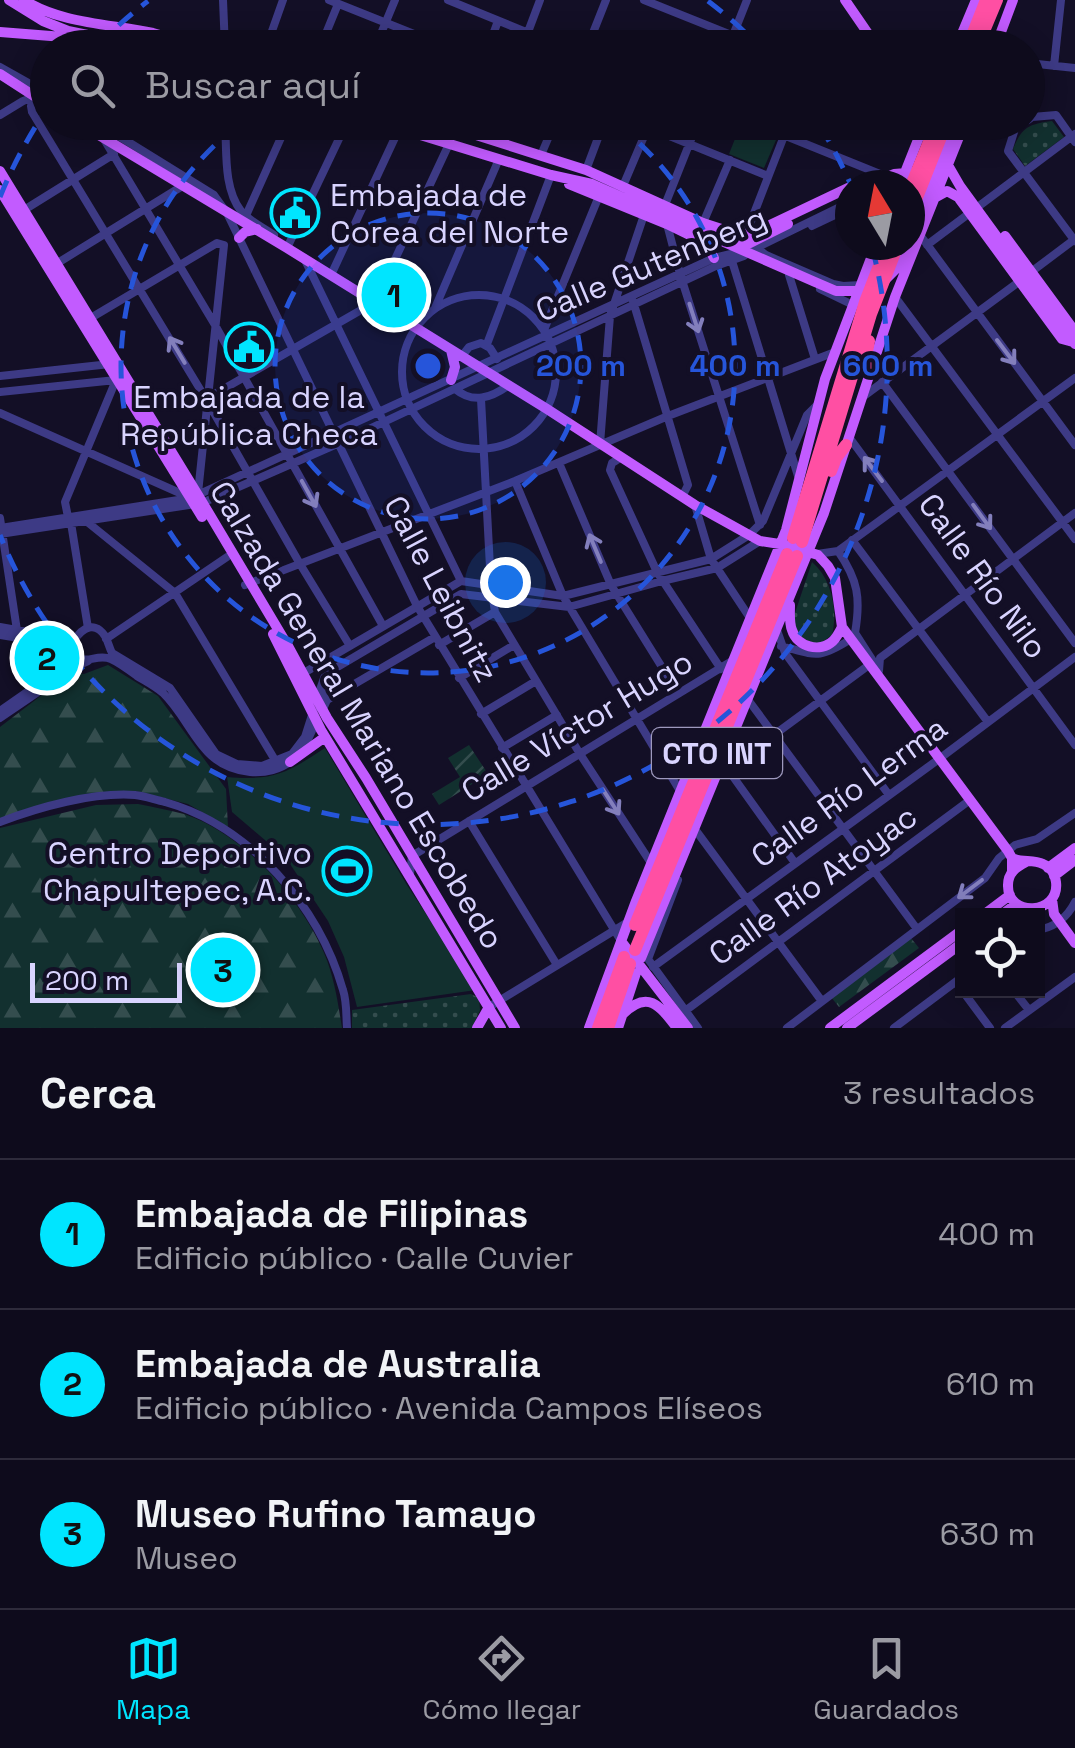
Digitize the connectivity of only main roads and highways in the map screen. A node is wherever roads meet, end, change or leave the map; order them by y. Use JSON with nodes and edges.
{"nodes":[{"id":1,"x":9,"y":0,"type":"edge"},
{"id":2,"x":24,"y":0,"type":"edge"},
{"id":3,"x":35,"y":0,"type":"edge"},
{"id":4,"x":841,"y":0,"type":"edge"},
{"id":5,"x":852,"y":0,"type":"edge"},
{"id":6,"x":976,"y":0,"type":"edge"},
{"id":7,"x":986,"y":0,"type":"edge"},
{"id":8,"x":1000,"y":0,"type":"edge"},
{"id":9,"x":1013,"y":0,"type":"edge"},
{"id":10,"x":54,"y":14,"type":"junction"},
{"id":11,"x":69,"y":30,"type":"edge"},
{"id":12,"x":136,"y":30,"type":"edge"},
{"id":13,"x":859,"y":30,"type":"edge"},
{"id":14,"x":867,"y":30,"type":"edge"},
{"id":15,"x":871,"y":30,"type":"edge"},
{"id":16,"x":964,"y":30,"type":"edge"},
{"id":17,"x":974,"y":30,"type":"edge"},
{"id":18,"x":986,"y":30,"type":"edge"},
{"id":19,"x":991,"y":30,"type":"edge"},
{"id":20,"x":1001,"y":30,"type":"edge"},
{"id":21,"x":0,"y":32,"type":"edge"},
{"id":22,"x":30,"y":34,"type":"edge"},
{"id":23,"x":0,"y":74,"type":"edge"},
{"id":24,"x":30,"y":94,"type":"edge"},
{"id":25,"x":106,"y":140,"type":"edge"},
{"id":26,"x":436,"y":140,"type":"edge"},
{"id":27,"x":494,"y":140,"type":"edge"},
{"id":28,"x":917,"y":140,"type":"edge"},
{"id":29,"x":927,"y":140,"type":"edge"},
{"id":30,"x":931,"y":140,"type":"edge"},
{"id":31,"x":940,"y":140,"type":"edge"},
{"id":32,"x":950,"y":140,"type":"edge"},
{"id":33,"x":958,"y":140,"type":"edge"},
{"id":34,"x":952,"y":156,"type":"junction"},
{"id":35,"x":910,"y":160,"type":"junction"},
{"id":36,"x":889,"y":170,"type":"edge"},
{"id":37,"x":908,"y":170,"type":"edge"},
{"id":38,"x":911,"y":170,"type":"edge"},
{"id":39,"x":550,"y":174,"type":"junction"},
{"id":40,"x":925,"y":174,"type":"edge"},
{"id":41,"x":925,"y":177,"type":"edge"},
{"id":42,"x":4,"y":188,"type":"edge"},
{"id":43,"x":935,"y":197,"type":"junction"},
{"id":44,"x":835,"y":198,"type":"edge"},
{"id":45,"x":835,"y":200,"type":"edge"},
{"id":46,"x":925,"y":204,"type":"edge"},
{"id":47,"x":976,"y":208,"type":"junction"},
{"id":48,"x":925,"y":217,"type":"edge"},
{"id":49,"x":671,"y":221,"type":"junction"},
{"id":50,"x":256,"y":229,"type":"junction"},
{"id":51,"x":239,"y":238,"type":"road end"},
{"id":52,"x":748,"y":244,"type":"junction"},
{"id":53,"x":714,"y":258,"type":"road end"},
{"id":54,"x":873,"y":260,"type":"edge"},
{"id":55,"x":876,"y":260,"type":"edge"},
{"id":56,"x":892,"y":260,"type":"edge"},
{"id":57,"x":902,"y":260,"type":"edge"},
{"id":58,"x":907,"y":260,"type":"edge"},
{"id":59,"x":871,"y":314,"type":"junction"},
{"id":60,"x":843,"y":330,"type":"junction"},
{"id":61,"x":1074,"y":343,"type":"edge"},
{"id":62,"x":450,"y":349,"type":"junction"},
{"id":63,"x":111,"y":363,"type":"junction"},
{"id":64,"x":843,"y":372,"type":"junction"},
{"id":65,"x":869,"y":373,"type":"junction"},
{"id":66,"x":453,"y":384,"type":"road end"},
{"id":67,"x":847,"y":441,"type":"junction"},
{"id":68,"x":816,"y":499,"type":"junction"},
{"id":69,"x":196,"y":500,"type":"junction"},
{"id":70,"x":796,"y":548,"type":"junction"},
{"id":71,"x":247,"y":583,"type":"junction"},
{"id":72,"x":790,"y":598,"type":"junction"},
{"id":73,"x":842,"y":625,"type":"junction"},
{"id":74,"x":727,"y":669,"type":"junction"},
{"id":75,"x":736,"y":708,"type":"junction"},
{"id":76,"x":318,"y":710,"type":"junction"},
{"id":77,"x":720,"y":715,"type":"junction"},
{"id":78,"x":326,"y":736,"type":"junction"},
{"id":79,"x":730,"y":746,"type":"junction"},
{"id":80,"x":282,"y":764,"type":"road end"},
{"id":81,"x":1075,"y":848,"type":"edge"},
{"id":82,"x":1010,"y":854,"type":"junction"},
{"id":83,"x":1075,"y":860,"type":"edge"},
{"id":84,"x":1026,"y":862,"type":"junction"},
{"id":85,"x":1012,"y":871,"type":"junction"},
{"id":86,"x":1051,"y":872,"type":"junction"},
{"id":87,"x":1052,"y":899,"type":"junction"},
{"id":88,"x":1013,"y":900,"type":"junction"},
{"id":89,"x":998,"y":908,"type":"edge"},
{"id":90,"x":1006,"y":908,"type":"edge"},
{"id":91,"x":1023,"y":908,"type":"edge"},
{"id":92,"x":1040,"y":908,"type":"edge"},
{"id":93,"x":1045,"y":912,"type":"edge"},
{"id":94,"x":1056,"y":918,"type":"junction"},
{"id":95,"x":955,"y":935,"type":"edge"},
{"id":96,"x":1075,"y":943,"type":"edge"},
{"id":97,"x":955,"y":948,"type":"edge"},
{"id":98,"x":630,"y":960,"type":"junction"},
{"id":99,"x":468,"y":972,"type":"junction"},
{"id":100,"x":491,"y":988,"type":"junction"},
{"id":101,"x":493,"y":1003,"type":"junction"},
{"id":102,"x":623,"y":1014,"type":"junction"},
{"id":103,"x":476,"y":1028,"type":"edge"},
{"id":104,"x":501,"y":1028,"type":"edge"},
{"id":105,"x":515,"y":1028,"type":"edge"},
{"id":106,"x":586,"y":1028,"type":"edge"},
{"id":107,"x":598,"y":1028,"type":"edge"},
{"id":108,"x":608,"y":1028,"type":"edge"},
{"id":109,"x":618,"y":1028,"type":"edge"},
{"id":110,"x":676,"y":1028,"type":"edge"},
{"id":111,"x":688,"y":1028,"type":"edge"},
{"id":112,"x":830,"y":1028,"type":"edge"},
{"id":113,"x":847,"y":1028,"type":"edge"}],
"edges":[{"from":1,"to":11,"type":"main road"},
{"from":2,"to":10,"type":"main road"},
{"from":3,"to":10,"type":"main road"},
{"from":4,"to":13,"type":"main road"},
{"from":4,"to":14,"type":"main road"},
{"from":5,"to":15,"type":"main road"},
{"from":6,"to":16,"type":"main road"},
{"from":7,"to":17,"type":"highway"},
{"from":8,"to":18,"type":"highway"},
{"from":8,"to":19,"type":"highway"},
{"from":9,"to":20,"type":"main road"},
{"from":10,"to":12,"type":"main road"},
{"from":21,"to":22,"type":"main road"},
{"from":23,"to":24,"type":"main road"},
{"from":25,"to":50,"type":"main road"},
{"from":26,"to":39,"type":"main road"},
{"from":27,"to":52,"type":"main road"},
{"from":28,"to":35,"type":"main road"},
{"from":29,"to":38,"type":"highway"},
{"from":30,"to":47,"type":"main road"},
{"from":31,"to":41,"type":"highway"},
{"from":32,"to":46,"type":"main road"},
{"from":33,"to":34,"type":"main road","number":"CTO INT"},
{"from":34,"to":43,"type":"main road","number":"CTO INT"},
{"from":34,"to":47,"type":"main road"},
{"from":35,"to":36,"type":"main road"},
{"from":35,"to":37,"type":"main road"},
{"from":39,"to":49,"type":"main road"},
{"from":39,"to":49,"type":"main road"},
{"from":40,"to":47,"type":"main road"},
{"from":42,"to":63,"type":"main road","name":"Calzada General Mariano Escobedo"},
{"from":42,"to":63,"type":"main road","name":"Calzada General Mariano Escobedo"},
{"from":43,"to":47,"type":"main road"},
{"from":43,"to":48,"type":"main road","number":"CTO INT"},
{"from":44,"to":52,"type":"main road"},
{"from":45,"to":52,"type":"main road"},
{"from":47,"to":61,"type":"main road"},
{"from":47,"to":61,"type":"main road"},
{"from":47,"to":61,"type":"main road"},
{"from":49,"to":53,"type":"main road"},
{"from":49,"to":57,"type":"main road"},
{"from":50,"to":51,"type":"main road"},
{"from":50,"to":62,"type":"main road"},
{"from":54,"to":60,"type":"main road","number":"CTO INT"},
{"from":55,"to":64,"type":"highway","number":"CTO INT"},
{"from":56,"to":59,"type":"highway","number":"CTO INT"},
{"from":58,"to":65,"type":"main road","number":"CTO INT"},
{"from":59,"to":65,"type":"highway"},
{"from":59,"to":68,"type":"highway","number":"CTO INT"},
{"from":60,"to":64,"type":"highway"},
{"from":60,"to":70,"type":"main road","number":"CTO INT"},
{"from":62,"to":66,"type":"main road"},
{"from":62,"to":70,"type":"main road"},
{"from":63,"to":69,"type":"main road","name":"Calzada General Mariano Escobedo"},
{"from":64,"to":70,"type":"highway","number":"CTO INT"},
{"from":65,"to":67,"type":"main road","number":"CTO INT"},
{"from":67,"to":68,"type":"highway"},
{"from":67,"to":70,"type":"main road","number":"CTO INT"},
{"from":68,"to":70,"type":"highway","number":"CTO INT"},
{"from":69,"to":71,"type":"main road","name":"Calzada General Mariano Escobedo"},
{"from":69,"to":71,"type":"main road","name":"Calzada General Mariano Escobedo"},
{"from":70,"to":72,"type":"main road","number":"CTO INT"},
{"from":70,"to":73,"type":"main road"},
{"from":70,"to":74,"type":"main road","number":"CTO INT"},
{"from":70,"to":75,"type":"highway","number":"CTO INT"},
{"from":70,"to":77,"type":"highway","number":"CTO INT"},
{"from":71,"to":76,"type":"main road","name":"Calzada General Mariano Escobedo"},
{"from":71,"to":76,"type":"main road","name":"Calzada General Mariano Escobedo"},
{"from":72,"to":73,"type":"main road"},
{"from":72,"to":79,"type":"main road","number":"CTO INT"},
{"from":73,"to":82,"type":"main road"},
{"from":74,"to":77,"type":"highway"},
{"from":74,"to":98,"type":"main road","number":"CTO INT"},
{"from":75,"to":79,"type":"highway"},
{"from":75,"to":98,"type":"highway","number":"CTO INT"},
{"from":76,"to":78,"type":"main road","name":"Calzada General Mariano Escobedo"},
{"from":76,"to":100,"type":"main road","name":"Calzada General Mariano Escobedo"},
{"from":77,"to":98,"type":"highway","number":"CTO INT"},
{"from":78,"to":80,"type":"main road"},
{"from":78,"to":99,"type":"main road","name":"Calzada General Mariano Escobedo"},
{"from":79,"to":98,"type":"main road","number":"CTO INT"},
{"from":81,"to":86,"type":"main road"},
{"from":82,"to":84,"type":"main road"},
{"from":82,"to":85,"type":"main road"},
{"from":83,"to":86,"type":"main road"},
{"from":84,"to":85,"type":"main road"},
{"from":84,"to":86,"type":"main road"},
{"from":85,"to":88,"type":"main road"},
{"from":86,"to":87,"type":"main road"},
{"from":87,"to":92,"type":"main road"},
{"from":87,"to":94,"type":"main road"},
{"from":88,"to":89,"type":"main road"},
{"from":88,"to":90,"type":"main road"},
{"from":88,"to":91,"type":"main road"},
{"from":93,"to":94,"type":"main road"},
{"from":94,"to":96,"type":"main road"},
{"from":95,"to":112,"type":"main road"},
{"from":97,"to":113,"type":"main road"},
{"from":98,"to":102,"type":"main road","number":"CTO INT"},
{"from":98,"to":106,"type":"main road"},
{"from":98,"to":107,"type":"highway","number":"CTO INT"},
{"from":98,"to":108,"type":"highway","number":"CTO INT"},
{"from":98,"to":111,"type":"main road"},
{"from":99,"to":100,"type":"main road"},
{"from":99,"to":101,"type":"main road","name":"Calzada General Mariano Escobedo"},
{"from":100,"to":101,"type":"main road","name":"Calzada General Mariano Escobedo"},
{"from":101,"to":103,"type":"main road"},
{"from":101,"to":104,"type":"main road"},
{"from":101,"to":105,"type":"main road","name":"Calzada General Mariano Escobedo"},
{"from":102,"to":109,"type":"main road","number":"CTO INT"},
{"from":102,"to":110,"type":"main road"}]}
